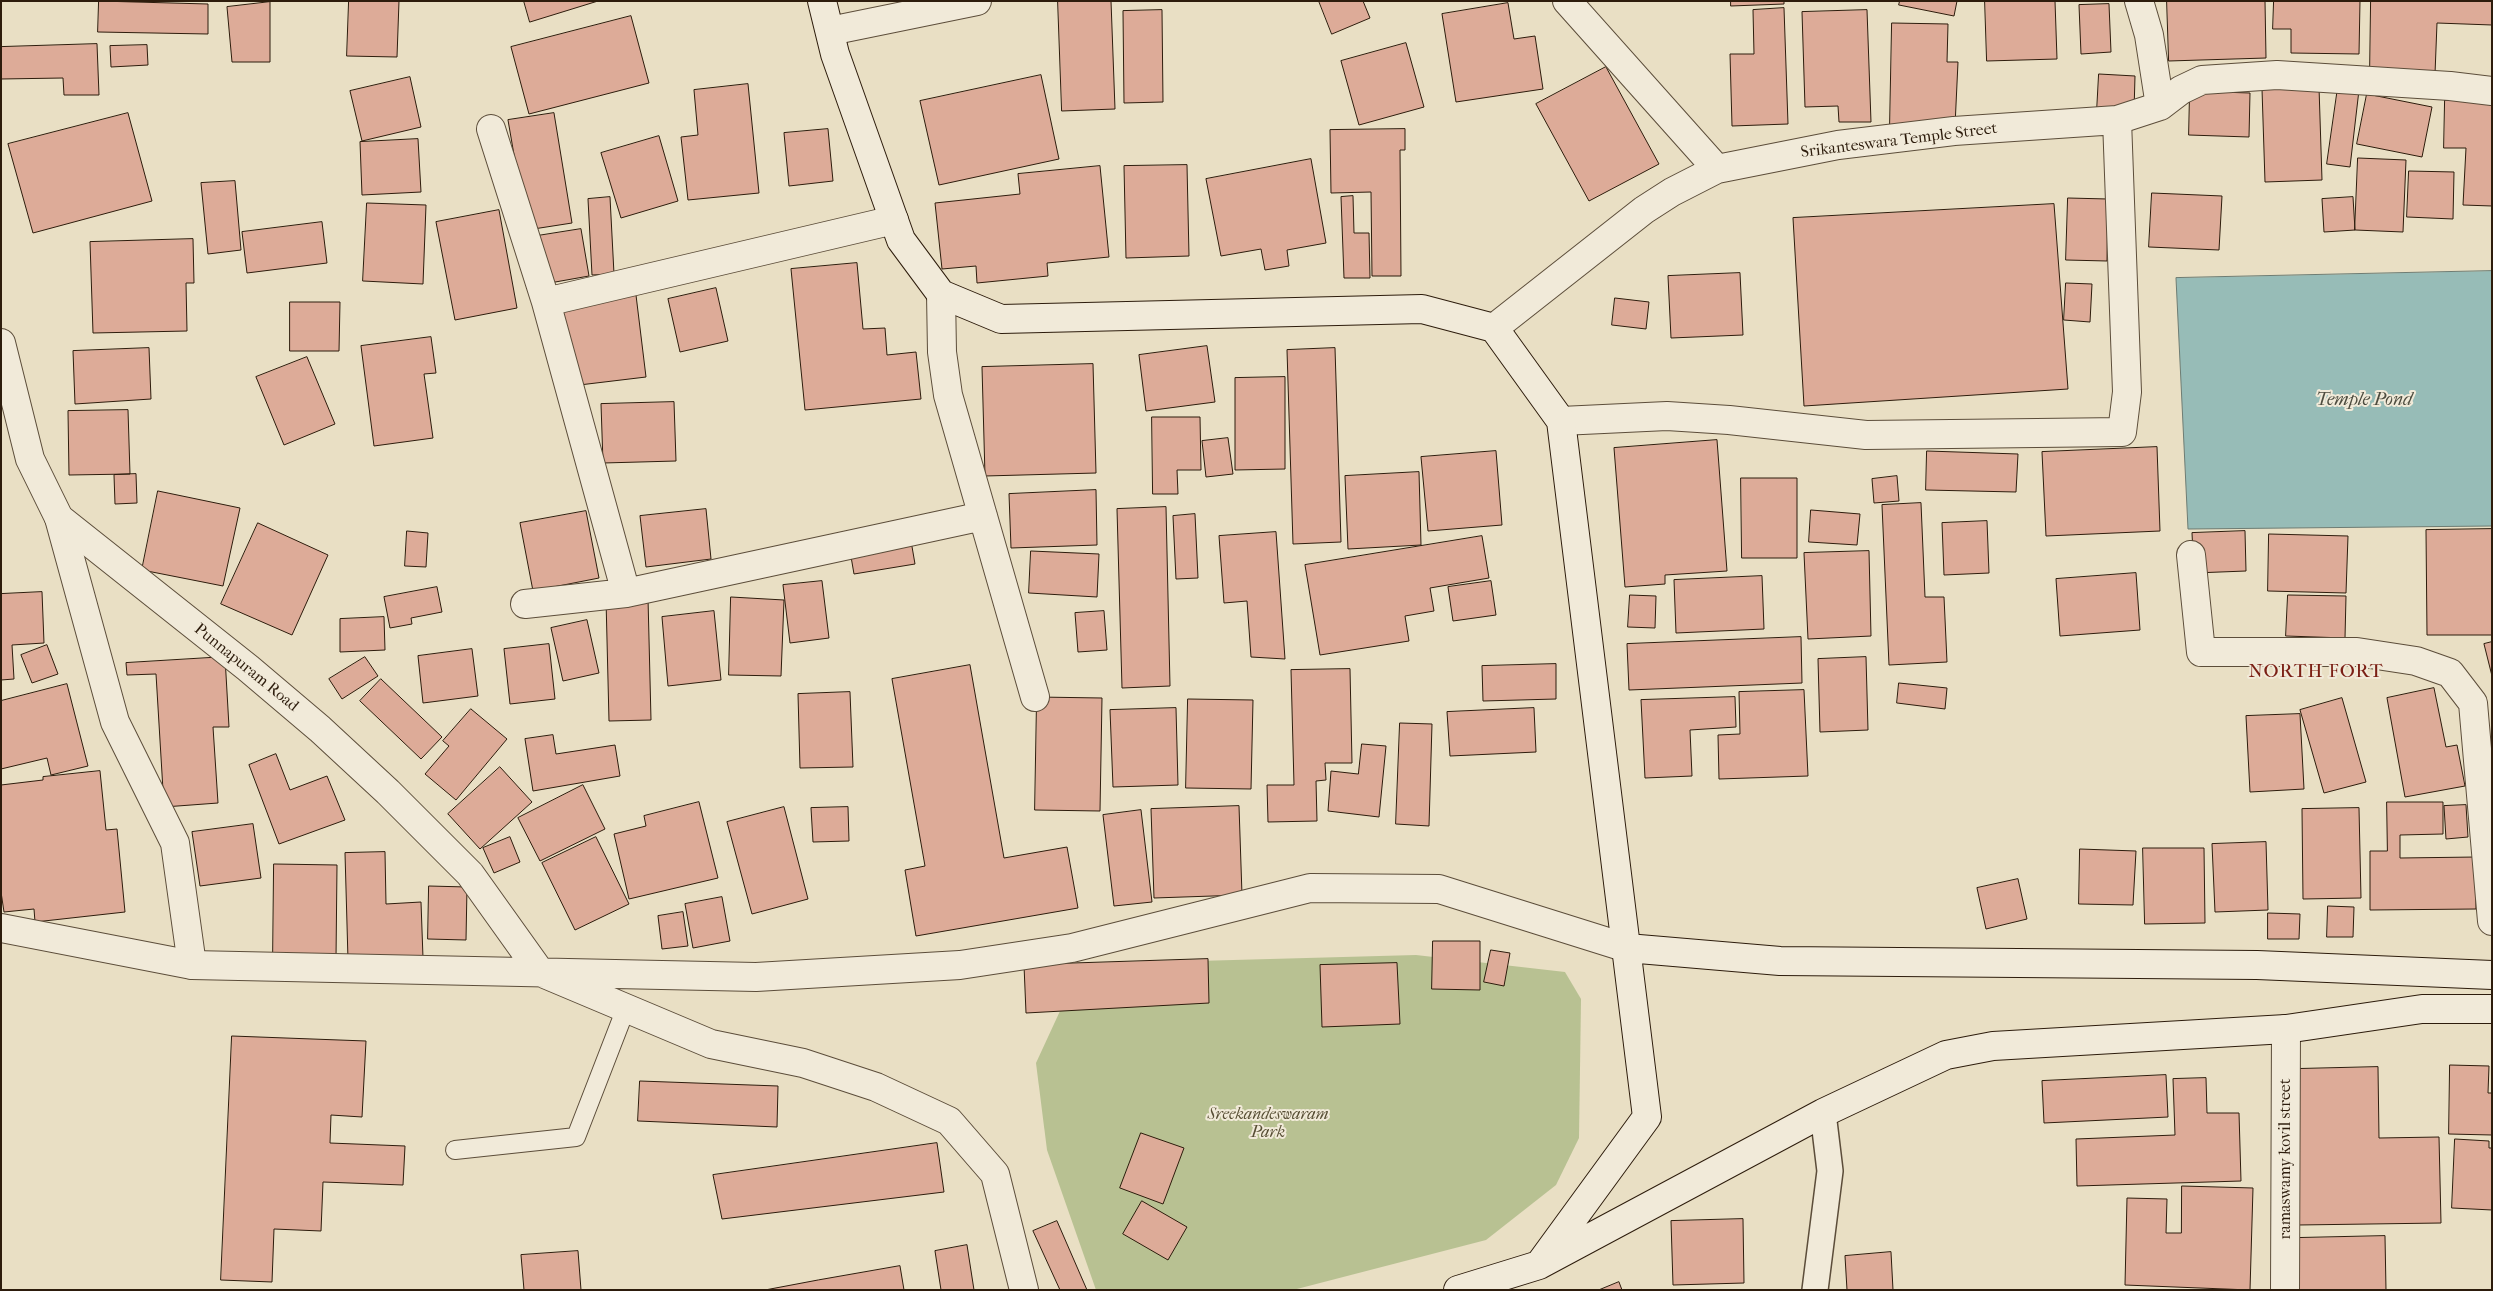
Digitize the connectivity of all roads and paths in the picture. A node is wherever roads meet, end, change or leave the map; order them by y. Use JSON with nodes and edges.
{"nodes":[{"id":1,"x":822,"y":1,"type":"edge"},
{"id":2,"x":977,"y":1,"type":"edge"},
{"id":3,"x":1567,"y":1,"type":"edge"},
{"id":4,"x":2139,"y":1,"type":"edge"},
{"id":5,"x":830,"y":31,"type":"junction"},
{"id":6,"x":2492,"y":92,"type":"edge"},
{"id":7,"x":2160,"y":106,"type":"junction"},
{"id":8,"x":2117,"y":120,"type":"junction"},
{"id":9,"x":491,"y":129,"type":"dead end"},
{"id":10,"x":1716,"y":169,"type":"junction"},
{"id":11,"x":894,"y":220,"type":"junction"},
{"id":12,"x":941,"y":294,"type":"junction"},
{"id":13,"x":546,"y":302,"type":"junction"},
{"id":14,"x":1494,"y":328,"type":"junction"},
{"id":15,"x":1,"y":343,"type":"edge"},
{"id":16,"x":1561,"y":421,"type":"junction"},
{"id":17,"x":983,"y":516,"type":"junction"},
{"id":18,"x":59,"y":518,"type":"junction"},
{"id":19,"x":2191,"y":555,"type":"dead end"},
{"id":20,"x":626,"y":593,"type":"junction"},
{"id":21,"x":525,"y":604,"type":"dead end"},
{"id":22,"x":1035,"y":696,"type":"dead end"},
{"id":23,"x":2492,"y":921,"type":"edge"},
{"id":24,"x":1,"y":928,"type":"edge"},
{"id":25,"x":1627,"y":948,"type":"junction"},
{"id":26,"x":192,"y":965,"type":"junction"},
{"id":27,"x":540,"y":972,"type":"junction"},
{"id":28,"x":2492,"y":975,"type":"edge"},
{"id":29,"x":626,"y":1008,"type":"junction"},
{"id":30,"x":2492,"y":1009,"type":"edge"},
{"id":31,"x":2286,"y":1029,"type":"junction"},
{"id":32,"x":1823,"y":1112,"type":"junction"},
{"id":33,"x":455,"y":1150,"type":"dead end"},
{"id":34,"x":1539,"y":1265,"type":"junction"},
{"id":35,"x":1024,"y":1290,"type":"edge"},
{"id":36,"x":1458,"y":1290,"type":"edge"},
{"id":37,"x":1815,"y":1290,"type":"edge"},
{"id":38,"x":2285,"y":1290,"type":"edge"}],
"edges":[{"from":1,"to":5,"type":"street"},
{"from":2,"to":5,"type":"street"},
{"from":3,"to":10,"type":"street"},
{"from":4,"to":7,"type":"street"},
{"from":5,"to":11,"type":"street"},
{"from":6,"to":7,"type":"street","name":"Srikanteswara Temple Street"},
{"from":7,"to":8,"type":"street","name":"Srikanteswara Temple Street"},
{"from":8,"to":10,"type":"street","name":"Srikanteswara Temple Street"},
{"from":8,"to":16,"type":"street"},
{"from":9,"to":13,"type":"street"},
{"from":10,"to":14,"type":"street","name":"Srikanteswara Temple Street"},
{"from":11,"to":12,"type":"street"},
{"from":11,"to":13,"type":"street"},
{"from":12,"to":14,"type":"street"},
{"from":12,"to":17,"type":"street"},
{"from":13,"to":20,"type":"street"},
{"from":14,"to":16,"type":"street"},
{"from":15,"to":18,"type":"street","name":"Punnapuram Road"},
{"from":16,"to":25,"type":"street"},
{"from":17,"to":20,"type":"street"},
{"from":17,"to":22,"type":"street"},
{"from":18,"to":26,"type":"street"},
{"from":18,"to":27,"type":"street","name":"Punnapuram Road"},
{"from":19,"to":23,"type":"street"},
{"from":20,"to":21,"type":"street"},
{"from":24,"to":26,"type":"street"},
{"from":25,"to":27,"type":"street"},
{"from":25,"to":28,"type":"street"},
{"from":25,"to":34,"type":"street"},
{"from":26,"to":27,"type":"street"},
{"from":27,"to":29,"type":"street"},
{"from":29,"to":33,"type":"lane"},
{"from":29,"to":35,"type":"street"},
{"from":30,"to":31,"type":"street"},
{"from":31,"to":32,"type":"street"},
{"from":31,"to":38,"type":"street","name":"ramaswamy kovil street"},
{"from":32,"to":34,"type":"street"},
{"from":32,"to":37,"type":"street"},
{"from":34,"to":36,"type":"street"}]}
